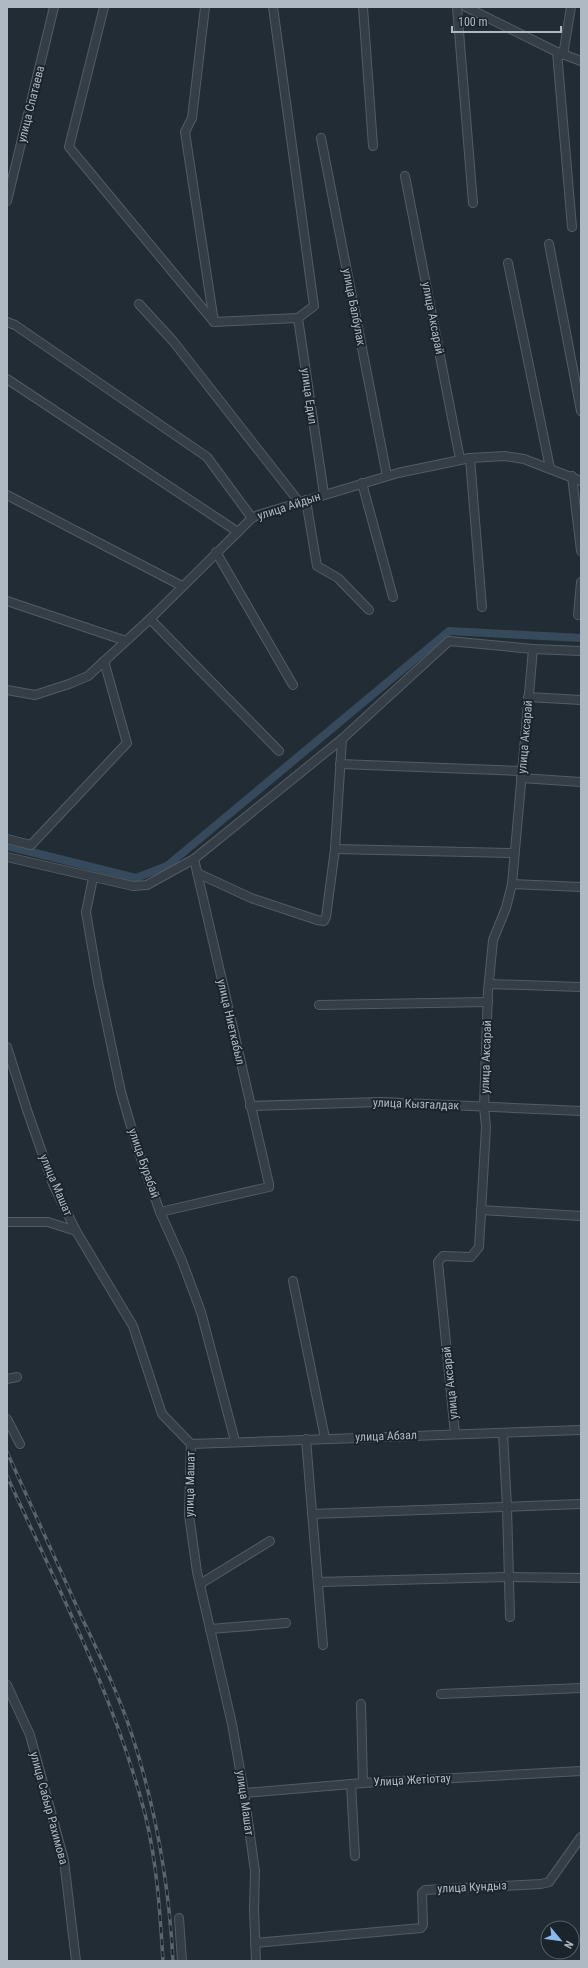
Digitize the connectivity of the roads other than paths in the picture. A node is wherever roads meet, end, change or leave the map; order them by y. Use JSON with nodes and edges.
{"nodes":[{"id":1,"x":54,"y":7,"type":"edge"},
{"id":2,"x":104,"y":7,"type":"edge"},
{"id":3,"x":205,"y":7,"type":"edge"},
{"id":4,"x":273,"y":7,"type":"edge"},
{"id":5,"x":363,"y":7,"type":"edge"},
{"id":6,"x":457,"y":7,"type":"edge"},
{"id":7,"x":466,"y":7,"type":"edge"},
{"id":8,"x":571,"y":7,"type":"edge"},
{"id":9,"x":480,"y":10,"type":"edge"},
{"id":10,"x":560,"y":53,"type":"junction"},
{"id":11,"x":581,"y":61,"type":"edge"},
{"id":12,"x":321,"y":138,"type":"dead end"},
{"id":13,"x":373,"y":146,"type":"dead end"},
{"id":14,"x":405,"y":176,"type":"dead end"},
{"id":15,"x":7,"y":200,"type":"edge"},
{"id":16,"x":473,"y":203,"type":"dead end"},
{"id":17,"x":572,"y":228,"type":"dead end"},
{"id":18,"x":549,"y":244,"type":"dead end"},
{"id":19,"x":508,"y":263,"type":"dead end"},
{"id":20,"x":139,"y":304,"type":"dead end"},
{"id":21,"x":298,"y":318,"type":"junction"},
{"id":22,"x":7,"y":322,"type":"edge"},
{"id":23,"x":214,"y":322,"type":"junction"},
{"id":24,"x":7,"y":379,"type":"edge"},
{"id":25,"x":581,"y":411,"type":"edge"},
{"id":26,"x":470,"y":458,"type":"junction"},
{"id":27,"x":460,"y":459,"type":"junction"},
{"id":28,"x":550,"y":468,"type":"junction"},
{"id":29,"x":387,"y":476,"type":"junction"},
{"id":30,"x":572,"y":476,"type":"junction"},
{"id":31,"x":581,"y":481,"type":"edge"},
{"id":32,"x":362,"y":483,"type":"junction"},
{"id":33,"x":324,"y":494,"type":"junction"},
{"id":34,"x":7,"y":495,"type":"edge"},
{"id":35,"x":302,"y":501,"type":"junction"},
{"id":36,"x":252,"y":518,"type":"junction"},
{"id":37,"x":238,"y":532,"type":"junction"},
{"id":38,"x":216,"y":552,"type":"junction"},
{"id":39,"x":581,"y":552,"type":"edge"},
{"id":40,"x":581,"y":582,"type":"edge"},
{"id":41,"x":182,"y":586,"type":"junction"},
{"id":42,"x":393,"y":597,"type":"dead end"},
{"id":43,"x":7,"y":601,"type":"edge"},
{"id":44,"x":482,"y":607,"type":"dead end"},
{"id":45,"x":369,"y":610,"type":"dead end"},
{"id":46,"x":578,"y":615,"type":"dead end"},
{"id":47,"x":150,"y":619,"type":"junction"},
{"id":48,"x":126,"y":641,"type":"junction"},
{"id":49,"x":533,"y":650,"type":"junction"},
{"id":50,"x":581,"y":651,"type":"edge"},
{"id":51,"x":104,"y":661,"type":"junction"},
{"id":52,"x":292,"y":685,"type":"dead end"},
{"id":53,"x":7,"y":690,"type":"edge"},
{"id":54,"x":528,"y":697,"type":"junction"},
{"id":55,"x":581,"y":700,"type":"edge"},
{"id":56,"x":342,"y":739,"type":"junction"},
{"id":57,"x":279,"y":751,"type":"dead end"},
{"id":58,"x":340,"y":764,"type":"junction"},
{"id":59,"x":521,"y":775,"type":"junction"},
{"id":60,"x":581,"y":782,"type":"edge"},
{"id":61,"x":7,"y":839,"type":"edge"},
{"id":62,"x":336,"y":849,"type":"junction"},
{"id":63,"x":514,"y":853,"type":"junction"},
{"id":64,"x":7,"y":858,"type":"edge"},
{"id":65,"x":194,"y":859,"type":"junction"},
{"id":66,"x":197,"y":873,"type":"junction"},
{"id":67,"x":92,"y":878,"type":"junction"},
{"id":68,"x":512,"y":884,"type":"junction"},
{"id":69,"x":581,"y":887,"type":"edge"},
{"id":70,"x":489,"y":984,"type":"junction"},
{"id":71,"x":581,"y":987,"type":"edge"},
{"id":72,"x":488,"y":1002,"type":"junction"},
{"id":73,"x":319,"y":1005,"type":"dead end"},
{"id":74,"x":7,"y":1047,"type":"edge"},
{"id":75,"x":250,"y":1106,"type":"junction"},
{"id":76,"x":484,"y":1107,"type":"junction"},
{"id":77,"x":581,"y":1111,"type":"edge"},
{"id":78,"x":481,"y":1210,"type":"junction"},
{"id":79,"x":160,"y":1212,"type":"junction"},
{"id":80,"x":581,"y":1216,"type":"edge"},
{"id":81,"x":7,"y":1222,"type":"edge"},
{"id":82,"x":76,"y":1231,"type":"junction"},
{"id":83,"x":293,"y":1281,"type":"dead end"},
{"id":84,"x":17,"y":1376,"type":"dead end"},
{"id":85,"x":7,"y":1379,"type":"edge"},
{"id":86,"x":7,"y":1418,"type":"edge"},
{"id":87,"x":581,"y":1430,"type":"edge"},
{"id":88,"x":502,"y":1433,"type":"junction"},
{"id":89,"x":455,"y":1434,"type":"junction"},
{"id":90,"x":325,"y":1438,"type":"junction"},
{"id":91,"x":306,"y":1439,"type":"junction"},
{"id":92,"x":235,"y":1442,"type":"junction"},
{"id":93,"x":20,"y":1444,"type":"dead end"},
{"id":94,"x":191,"y":1444,"type":"junction"},
{"id":95,"x":581,"y":1504,"type":"edge"},
{"id":96,"x":507,"y":1507,"type":"junction"},
{"id":97,"x":312,"y":1514,"type":"junction"},
{"id":98,"x":270,"y":1541,"type":"dead end"},
{"id":99,"x":508,"y":1577,"type":"junction"},
{"id":100,"x":581,"y":1578,"type":"edge"},
{"id":101,"x":318,"y":1582,"type":"junction"},
{"id":102,"x":200,"y":1584,"type":"junction"},
{"id":103,"x":510,"y":1617,"type":"dead end"},
{"id":104,"x":286,"y":1623,"type":"dead end"},
{"id":105,"x":210,"y":1629,"type":"junction"},
{"id":106,"x":323,"y":1645,"type":"dead end"},
{"id":107,"x":7,"y":1685,"type":"edge"},
{"id":108,"x":581,"y":1688,"type":"edge"},
{"id":109,"x":441,"y":1694,"type":"dead end"},
{"id":110,"x":361,"y":1704,"type":"dead end"},
{"id":111,"x":581,"y":1771,"type":"edge"},
{"id":112,"x":363,"y":1783,"type":"junction"},
{"id":113,"x":351,"y":1784,"type":"junction"},
{"id":114,"x":244,"y":1794,"type":"junction"},
{"id":115,"x":581,"y":1837,"type":"edge"},
{"id":116,"x":355,"y":1856,"type":"dead end"},
{"id":117,"x":179,"y":1918,"type":"dead end"},
{"id":118,"x":255,"y":1943,"type":"junction"},
{"id":119,"x":76,"y":1961,"type":"edge"},
{"id":120,"x":182,"y":1961,"type":"edge"},
{"id":121,"x":256,"y":1961,"type":"edge"}],
"edges":[{"from":1,"to":15,"type":"street","name":"улица Спатаева"},
{"from":2,"to":23,"type":"street"},
{"from":3,"to":23,"type":"street"},
{"from":4,"to":21,"type":"street"},
{"from":5,"to":13,"type":"street"},
{"from":6,"to":16,"type":"street"},
{"from":7,"to":9,"type":"street"},
{"from":8,"to":10,"type":"street"},
{"from":9,"to":10,"type":"street"},
{"from":10,"to":11,"type":"street"},
{"from":10,"to":17,"type":"street"},
{"from":12,"to":29,"type":"street","name":"улица Балбулак"},
{"from":14,"to":27,"type":"street","name":"улица Аксарай"},
{"from":18,"to":25,"type":"street"},
{"from":19,"to":28,"type":"street"},
{"from":20,"to":35,"type":"street"},
{"from":21,"to":23,"type":"street"},
{"from":21,"to":33,"type":"street","name":"улица Едил"},
{"from":22,"to":36,"type":"street"},
{"from":24,"to":37,"type":"street"},
{"from":26,"to":27,"type":"street","name":"улица Айдын"},
{"from":26,"to":28,"type":"street","name":"улица Айдын"},
{"from":26,"to":44,"type":"street"},
{"from":27,"to":29,"type":"street","name":"улица Айдын"},
{"from":28,"to":30,"type":"street","name":"улица Айдын"},
{"from":29,"to":32,"type":"street","name":"улица Айдын"},
{"from":30,"to":31,"type":"street","name":"улица Айдын"},
{"from":30,"to":39,"type":"street"},
{"from":32,"to":33,"type":"street","name":"улица Айдын"},
{"from":32,"to":42,"type":"street"},
{"from":33,"to":35,"type":"street","name":"улица Айдын"},
{"from":34,"to":41,"type":"street"},
{"from":35,"to":36,"type":"street","name":"улица Айдын"},
{"from":35,"to":45,"type":"street"},
{"from":36,"to":37,"type":"street","name":"улица Айдын"},
{"from":37,"to":38,"type":"street","name":"улица Айдын"},
{"from":38,"to":41,"type":"street","name":"улица Айдын"},
{"from":38,"to":52,"type":"street"},
{"from":40,"to":46,"type":"street"},
{"from":41,"to":47,"type":"street","name":"улица Айдын"},
{"from":43,"to":48,"type":"street"},
{"from":47,"to":48,"type":"street","name":"улица Айдын"},
{"from":47,"to":57,"type":"street"},
{"from":48,"to":51,"type":"street","name":"улица Айдын"},
{"from":49,"to":50,"type":"street"},
{"from":49,"to":54,"type":"street","name":"улица Аксарай"},
{"from":49,"to":56,"type":"street"},
{"from":51,"to":53,"type":"street","name":"улица Айдын"},
{"from":51,"to":61,"type":"street"},
{"from":54,"to":55,"type":"street"},
{"from":54,"to":59,"type":"street","name":"улица Аксарай"},
{"from":56,"to":58,"type":"street"},
{"from":56,"to":65,"type":"street"},
{"from":58,"to":59,"type":"street"},
{"from":58,"to":62,"type":"street"},
{"from":59,"to":60,"type":"street"},
{"from":59,"to":63,"type":"street","name":"улица Аксарай"},
{"from":62,"to":63,"type":"street"},
{"from":62,"to":66,"type":"street"},
{"from":63,"to":68,"type":"street","name":"улица Аксарай"},
{"from":64,"to":67,"type":"street"},
{"from":65,"to":66,"type":"street","name":"улица Ниеткабыл"},
{"from":65,"to":67,"type":"street"},
{"from":66,"to":75,"type":"street","name":"улица Ниеткабыл"},
{"from":67,"to":79,"type":"street","name":"улица Бурабай"},
{"from":68,"to":69,"type":"street"},
{"from":68,"to":70,"type":"street","name":"улица Аксарай"},
{"from":70,"to":71,"type":"street"},
{"from":70,"to":72,"type":"street","name":"улица Аксарай"},
{"from":72,"to":73,"type":"street"},
{"from":72,"to":76,"type":"street","name":"улица Аксарай"},
{"from":74,"to":82,"type":"street","name":"улица Машат"},
{"from":75,"to":76,"type":"street","name":"улица Кызгалдак"},
{"from":75,"to":79,"type":"street","name":"улица Ниеткабыл"},
{"from":76,"to":77,"type":"street","name":"улица Кызгалдак"},
{"from":76,"to":78,"type":"street","name":"улица Аксарай"},
{"from":78,"to":80,"type":"street"},
{"from":78,"to":89,"type":"street","name":"улица Аксарай"},
{"from":79,"to":92,"type":"street","name":"улица Бурабай"},
{"from":81,"to":82,"type":"street"},
{"from":82,"to":94,"type":"street","name":"улица Машат"},
{"from":83,"to":90,"type":"street"},
{"from":84,"to":85,"type":"street"},
{"from":86,"to":93,"type":"street"},
{"from":87,"to":88,"type":"street","name":"улица Абзал"},
{"from":88,"to":89,"type":"street","name":"улица Абзал"},
{"from":88,"to":96,"type":"street"},
{"from":89,"to":90,"type":"street","name":"улица Абзал"},
{"from":90,"to":91,"type":"street","name":"улица Абзал"},
{"from":91,"to":92,"type":"street","name":"улица Абзал"},
{"from":91,"to":97,"type":"street"},
{"from":92,"to":94,"type":"street","name":"улица Абзал"},
{"from":94,"to":102,"type":"street","name":"улица Машат"},
{"from":95,"to":96,"type":"street"},
{"from":96,"to":97,"type":"street"},
{"from":96,"to":99,"type":"street"},
{"from":97,"to":101,"type":"street"},
{"from":98,"to":102,"type":"street"},
{"from":99,"to":100,"type":"street"},
{"from":99,"to":101,"type":"street"},
{"from":99,"to":103,"type":"street"},
{"from":101,"to":106,"type":"street"},
{"from":102,"to":105,"type":"street","name":"улица Машат"},
{"from":104,"to":105,"type":"street"},
{"from":105,"to":114,"type":"street","name":"улица Машат"},
{"from":107,"to":119,"type":"street","name":"улица Сабыр Рахимова"},
{"from":108,"to":109,"type":"street"},
{"from":110,"to":112,"type":"street"},
{"from":111,"to":112,"type":"street","name":"Улица Жетіотау"},
{"from":112,"to":113,"type":"street","name":"Улица Жетіотау"},
{"from":113,"to":114,"type":"street","name":"Улица Жетіотау"},
{"from":113,"to":116,"type":"street"},
{"from":114,"to":118,"type":"street","name":"улица Машат"},
{"from":115,"to":118,"type":"street","name":"улица Кундыз"},
{"from":117,"to":120,"type":"street"},
{"from":118,"to":121,"type":"street","name":"улица Машат"}]}
